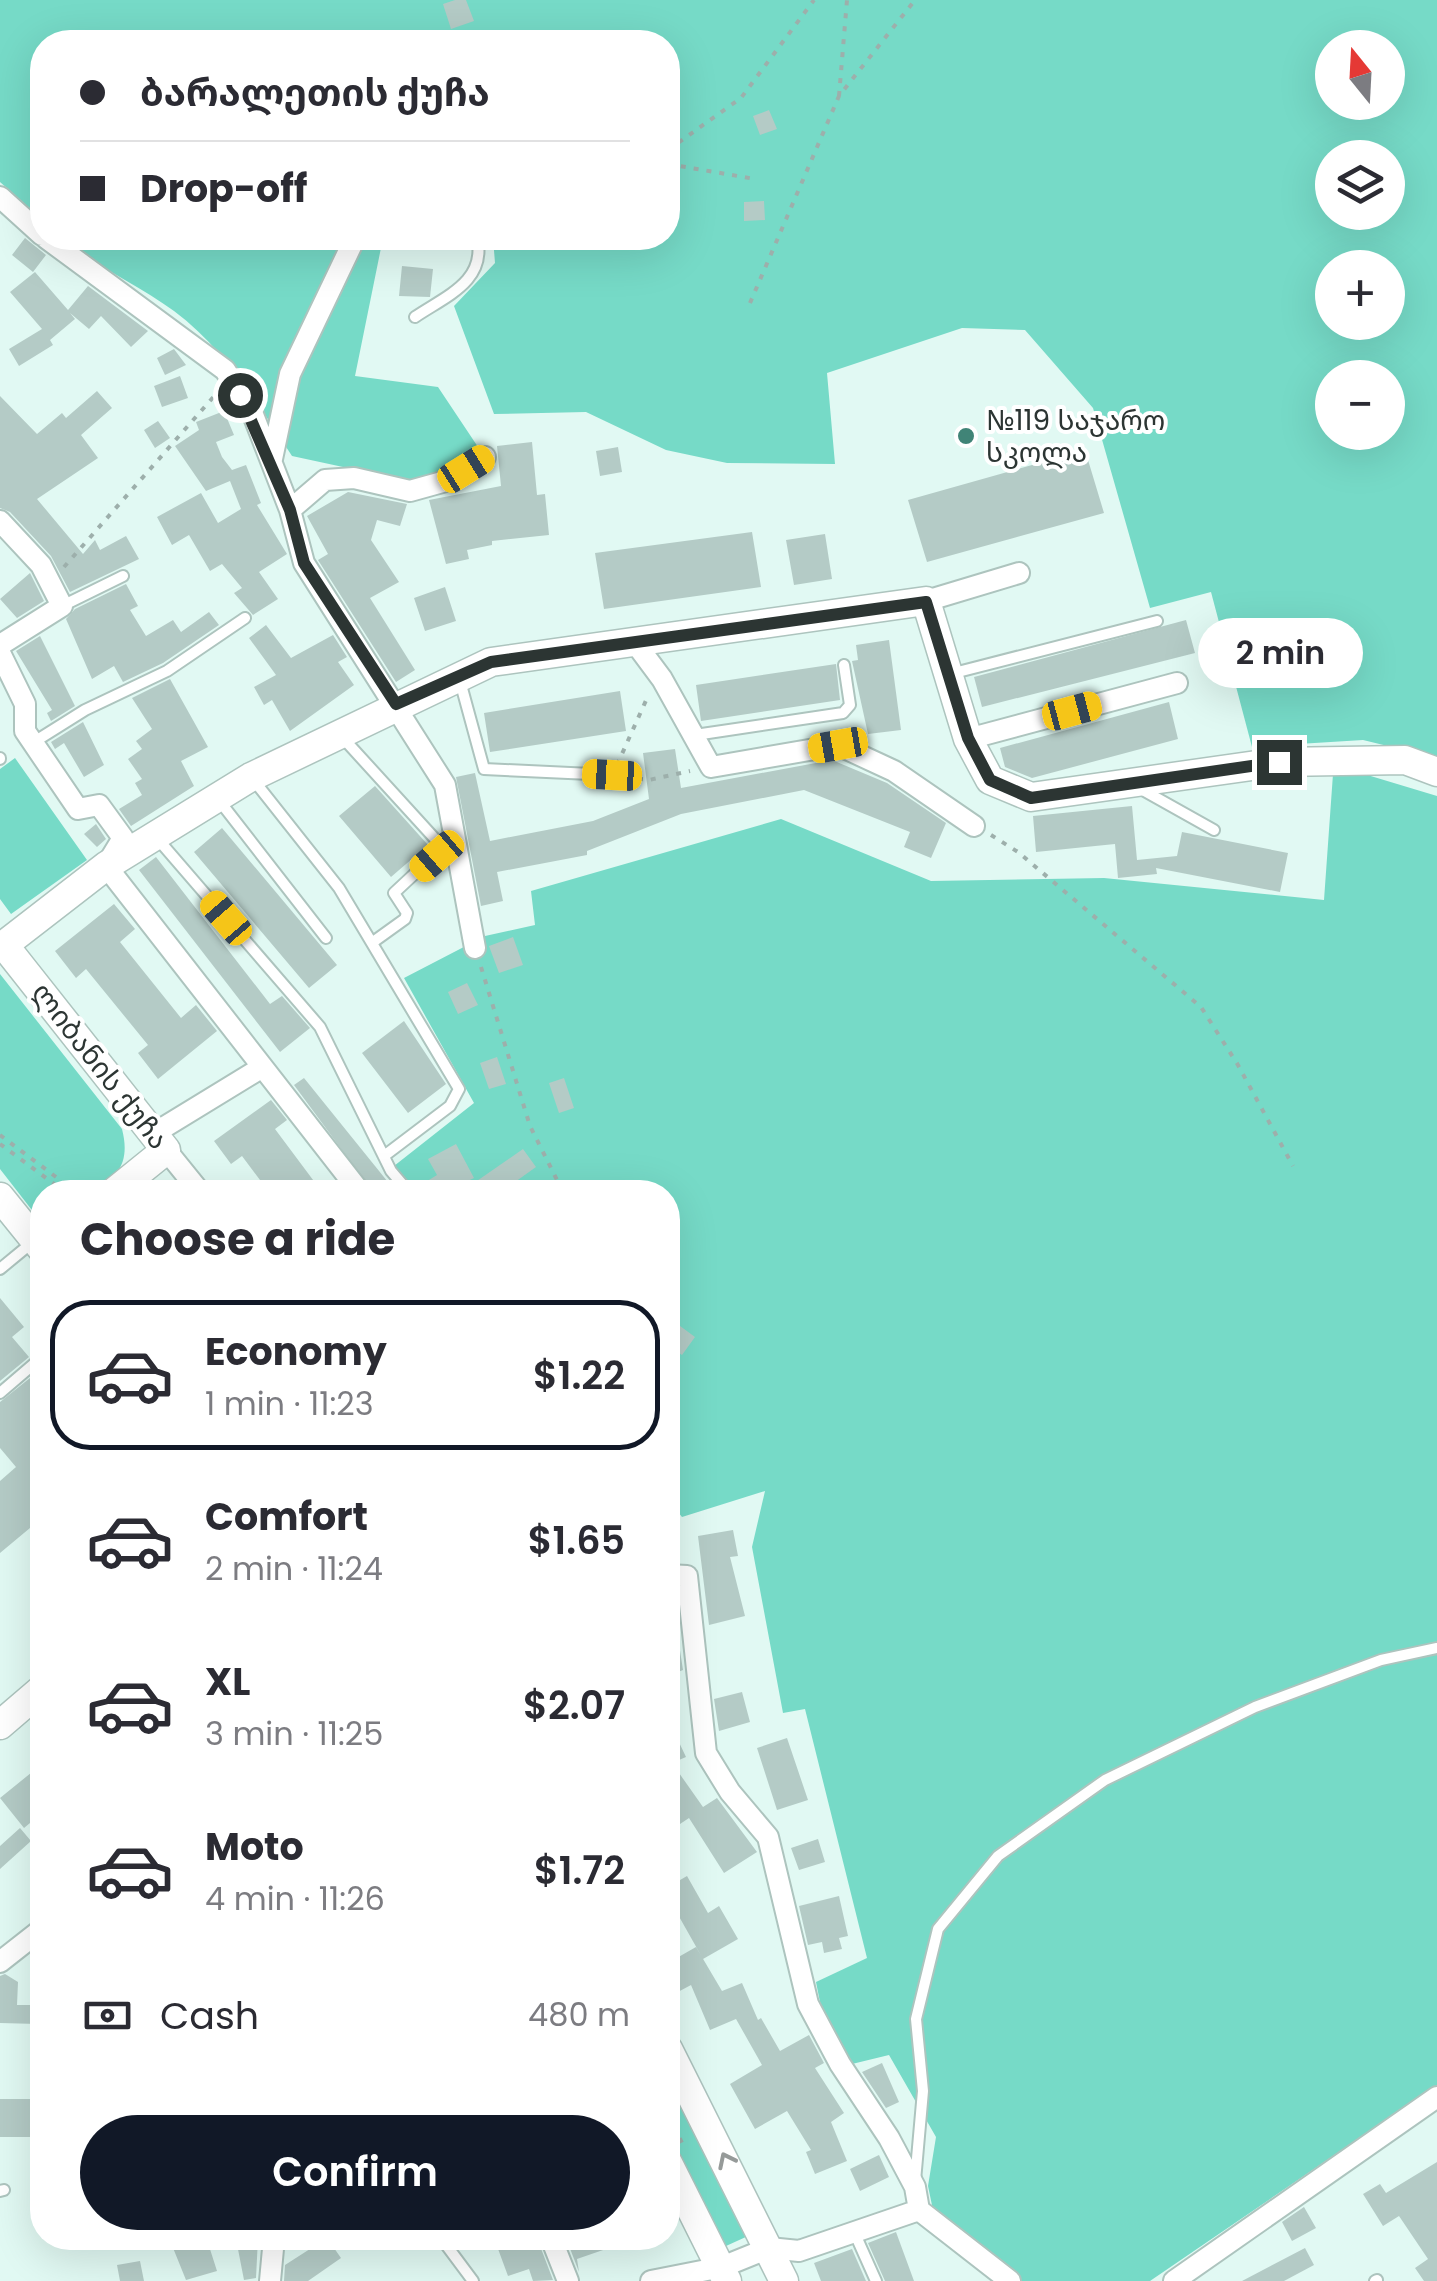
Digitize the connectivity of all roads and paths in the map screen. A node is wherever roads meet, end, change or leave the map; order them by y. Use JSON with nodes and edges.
{"nodes":[{"id":1,"x":814,"y":0,"type":"edge"},
{"id":2,"x":847,"y":0,"type":"edge"},
{"id":3,"x":916,"y":0,"type":"edge"},
{"id":4,"x":839,"y":96,"type":"junction"},
{"id":5,"x":680,"y":141,"type":"edge"},
{"id":6,"x":680,"y":166,"type":"edge"},
{"id":7,"x":755,"y":179,"type":"dead end"},
{"id":8,"x":0,"y":197,"type":"edge"},
{"id":9,"x":30,"y":224,"type":"edge"},
{"id":10,"x":61,"y":250,"type":"edge"},
{"id":11,"x":349,"y":250,"type":"edge"},
{"id":12,"x":480,"y":250,"type":"edge"},
{"id":13,"x":750,"y":303,"type":"dead end"},
{"id":14,"x":415,"y":317,"type":"dead end"},
{"id":15,"x":229,"y":378,"type":"junction"},
{"id":16,"x":486,"y":457,"type":"dead end"},
{"id":17,"x":272,"y":464,"type":"junction"},
{"id":18,"x":290,"y":510,"type":"junction"},
{"id":19,"x":0,"y":520,"type":"edge"},
{"id":20,"x":1019,"y":573,"type":"dead end"},
{"id":21,"x":123,"y":576,"type":"dead end"},
{"id":22,"x":48,"y":579,"type":"junction"},
{"id":23,"x":926,"y":602,"type":"junction"},
{"id":24,"x":62,"y":606,"type":"junction"},
{"id":25,"x":245,"y":618,"type":"dead end"},
{"id":26,"x":1157,"y":621,"type":"dead end"},
{"id":27,"x":636,"y":644,"type":"junction"},
{"id":28,"x":0,"y":645,"type":"edge"},
{"id":29,"x":0,"y":653,"type":"edge"},
{"id":30,"x":844,"y":666,"type":"dead end"},
{"id":31,"x":658,"y":674,"type":"junction"},
{"id":32,"x":950,"y":674,"type":"junction"},
{"id":33,"x":458,"y":676,"type":"junction"},
{"id":34,"x":1177,"y":683,"type":"dead end"},
{"id":35,"x":396,"y":704,"type":"junction"},
{"id":36,"x":339,"y":733,"type":"junction"},
{"id":37,"x":694,"y":735,"type":"junction"},
{"id":38,"x":968,"y":738,"type":"junction"},
{"id":39,"x":33,"y":742,"type":"junction"},
{"id":40,"x":712,"y":767,"type":"junction"},
{"id":41,"x":1437,"y":772,"type":"edge"},
{"id":42,"x":612,"y":775,"type":"junction"},
{"id":43,"x":251,"y":777,"type":"junction"},
{"id":44,"x":1130,"y":782,"type":"junction"},
{"id":45,"x":218,"y":799,"type":"junction"},
{"id":46,"x":974,"y":826,"type":"joint"},
{"id":47,"x":1214,"y":830,"type":"dead end"},
{"id":48,"x":155,"y":836,"type":"junction"},
{"id":49,"x":106,"y":866,"type":"junction"},
{"id":50,"x":326,"y":938,"type":"dead end"},
{"id":51,"x":2,"y":942,"type":"edge"},
{"id":52,"x":373,"y":942,"type":"junction"},
{"id":53,"x":474,"y":948,"type":"joint"},
{"id":54,"x":261,"y":1068,"type":"junction"},
{"id":55,"x":0,"y":1135,"type":"edge"},
{"id":56,"x":159,"y":1142,"type":"junction"},
{"id":57,"x":0,"y":1144,"type":"edge"},
{"id":58,"x":384,"y":1156,"type":"junction"},
{"id":59,"x":1292,"y":1166,"type":"dead end"},
{"id":60,"x":49,"y":1180,"type":"edge"},
{"id":61,"x":60,"y":1180,"type":"edge"},
{"id":62,"x":125,"y":1180,"type":"edge"},
{"id":63,"x":190,"y":1180,"type":"edge"},
{"id":64,"x":350,"y":1180,"type":"edge"},
{"id":65,"x":401,"y":1180,"type":"edge"},
{"id":66,"x":557,"y":1180,"type":"edge"},
{"id":67,"x":0,"y":1197,"type":"edge"},
{"id":68,"x":30,"y":1235,"type":"edge"},
{"id":69,"x":30,"y":1250,"type":"edge"},
{"id":70,"x":0,"y":1270,"type":"edge"},
{"id":71,"x":30,"y":1367,"type":"edge"},
{"id":72,"x":0,"y":1393,"type":"edge"},
{"id":73,"x":680,"y":1576,"type":"edge"},
{"id":74,"x":1437,"y":1648,"type":"edge"},
{"id":75,"x":30,"y":1700,"type":"edge"},
{"id":76,"x":0,"y":1725,"type":"edge"},
{"id":77,"x":30,"y":1938,"type":"edge"},
{"id":78,"x":0,"y":1962,"type":"edge"},
{"id":79,"x":680,"y":2073,"type":"edge"},
{"id":80,"x":1437,"y":2097,"type":"edge"},
{"id":81,"x":680,"y":2187,"type":"edge"},
{"id":82,"x":915,"y":2187,"type":"junction"},
{"id":83,"x":919,"y":2210,"type":"junction"},
{"id":84,"x":855,"y":2234,"type":"junction"},
{"id":85,"x":769,"y":2248,"type":"junction"},
{"id":86,"x":273,"y":2250,"type":"edge"},
{"id":87,"x":450,"y":2250,"type":"edge"},
{"id":88,"x":556,"y":2250,"type":"edge"},
{"id":89,"x":724,"y":2274,"type":"edge"},
{"id":90,"x":270,"y":2281,"type":"edge"},
{"id":91,"x":473,"y":2281,"type":"edge"},
{"id":92,"x":568,"y":2281,"type":"edge"},
{"id":93,"x":651,"y":2281,"type":"edge"},
{"id":94,"x":784,"y":2281,"type":"edge"},
{"id":95,"x":876,"y":2281,"type":"edge"},
{"id":96,"x":1010,"y":2281,"type":"edge"},
{"id":97,"x":1174,"y":2281,"type":"edge"}],
"edges":[{"from":1,"to":5,"type":"path"},
{"from":2,"to":4,"type":"path"},
{"from":3,"to":4,"type":"path"},
{"from":4,"to":13,"type":"path"},
{"from":6,"to":7,"type":"path"},
{"from":8,"to":9,"type":"street"},
{"from":10,"to":15,"type":"street"},
{"from":11,"to":17,"type":"street"},
{"from":12,"to":14,"type":"lane"},
{"from":15,"to":17,"type":"street"},
{"from":15,"to":22,"type":"path"},
{"from":16,"to":18,"type":"street"},
{"from":17,"to":18,"type":"street"},
{"from":18,"to":35,"type":"street"},
{"from":19,"to":22,"type":"street"},
{"from":20,"to":23,"type":"street"},
{"from":21,"to":24,"type":"lane"},
{"from":22,"to":24,"type":"street"},
{"from":23,"to":27,"type":"street"},
{"from":23,"to":32,"type":"street"},
{"from":24,"to":28,"type":"street"},
{"from":25,"to":39,"type":"lane"},
{"from":26,"to":32,"type":"lane"},
{"from":27,"to":31,"type":"street"},
{"from":27,"to":33,"type":"street"},
{"from":29,"to":39,"type":"street"},
{"from":30,"to":37,"type":"lane"},
{"from":31,"to":37,"type":"street"},
{"from":31,"to":42,"type":"path"},
{"from":32,"to":38,"type":"street"},
{"from":33,"to":35,"type":"street"},
{"from":33,"to":42,"type":"lane"},
{"from":34,"to":38,"type":"street"},
{"from":35,"to":36,"type":"street"},
{"from":35,"to":53,"type":"street"},
{"from":36,"to":43,"type":"street"},
{"from":36,"to":52,"type":"lane"},
{"from":37,"to":40,"type":"street"},
{"from":38,"to":44,"type":"street"},
{"from":39,"to":49,"type":"street"},
{"from":40,"to":42,"type":"path"},
{"from":40,"to":46,"type":"street"},
{"from":41,"to":44,"type":"street"},
{"from":43,"to":45,"type":"street"},
{"from":43,"to":52,"type":"lane"},
{"from":44,"to":47,"type":"lane"},
{"from":45,"to":48,"type":"street"},
{"from":45,"to":50,"type":"lane"},
{"from":46,"to":59,"type":"path"},
{"from":48,"to":49,"type":"street"},
{"from":48,"to":58,"type":"lane"},
{"from":49,"to":51,"type":"street"},
{"from":49,"to":54,"type":"street"},
{"from":51,"to":56,"type":"street","name":"ლიბანის ქუჩა"},
{"from":52,"to":58,"type":"lane"},
{"from":53,"to":66,"type":"path"},
{"from":54,"to":56,"type":"street"},
{"from":54,"to":64,"type":"street"},
{"from":55,"to":61,"type":"path"},
{"from":56,"to":62,"type":"street"},
{"from":56,"to":63,"type":"street","name":"ლიბანის ქუჩა"},
{"from":57,"to":60,"type":"path"},
{"from":58,"to":65,"type":"lane"},
{"from":67,"to":68,"type":"street"},
{"from":69,"to":70,"type":"lane"},
{"from":71,"to":72,"type":"lane"},
{"from":73,"to":82,"type":"street"},
{"from":74,"to":82,"type":"lane"},
{"from":75,"to":76,"type":"street"},
{"from":77,"to":78,"type":"street"},
{"from":85,"to":79,"type":"street","one_way":true},
{"from":80,"to":97,"type":"street"},
{"from":81,"to":89,"type":"street"},
{"from":82,"to":83,"type":"street"},
{"from":83,"to":84,"type":"street"},
{"from":83,"to":96,"type":"street"},
{"from":84,"to":85,"type":"street"},
{"from":84,"to":95,"type":"lane"},
{"from":85,"to":89,"type":"street"},
{"from":85,"to":94,"type":"street"},
{"from":86,"to":90,"type":"street"},
{"from":87,"to":91,"type":"lane"},
{"from":88,"to":92,"type":"street"},
{"from":89,"to":93,"type":"street"}]}
